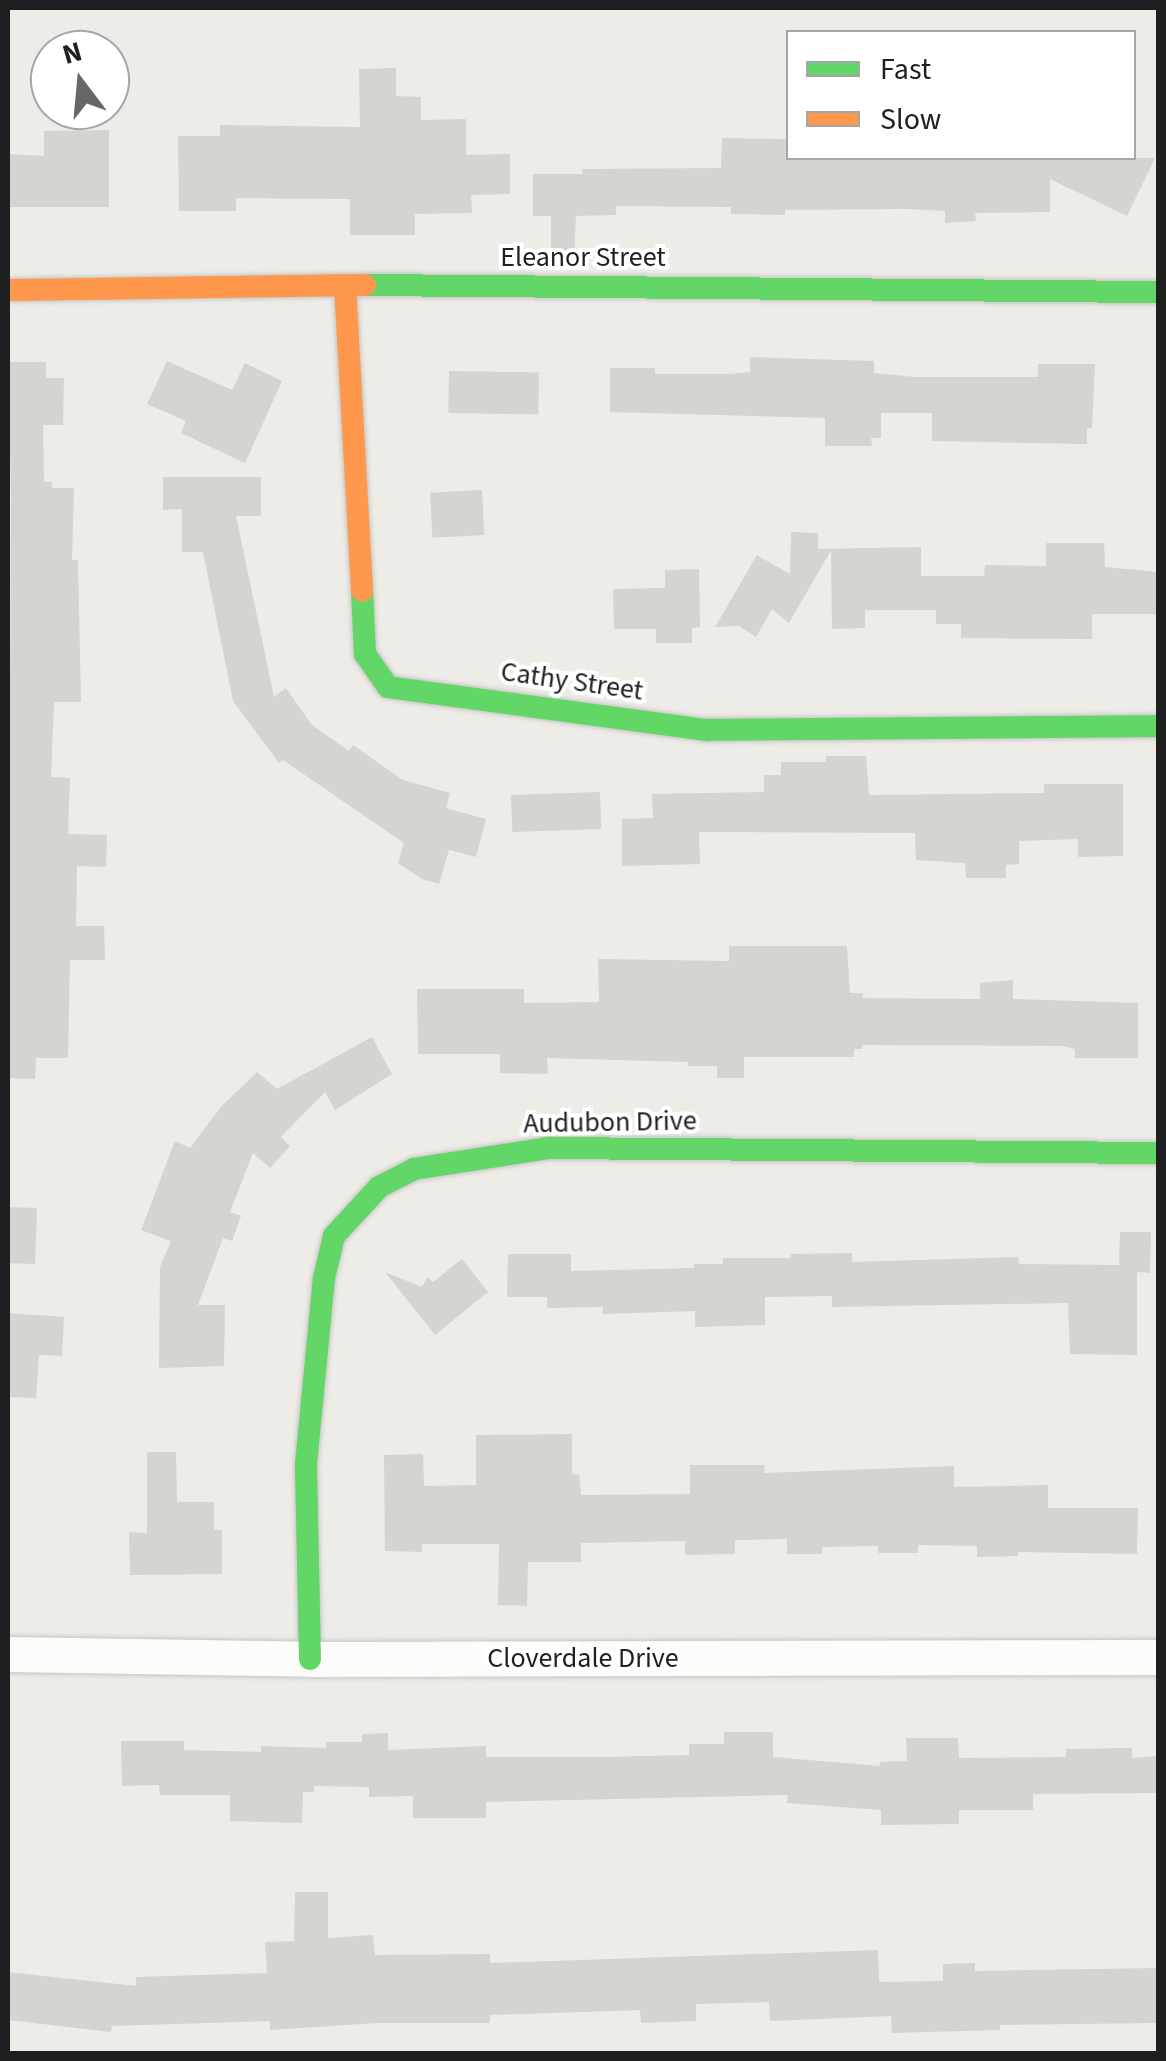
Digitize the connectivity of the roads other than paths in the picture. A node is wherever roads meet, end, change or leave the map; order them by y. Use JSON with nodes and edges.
{"nodes":[{"id":1,"x":345,"y":285,"type":"junction"},
{"id":2,"x":8,"y":290,"type":"edge"},
{"id":3,"x":1158,"y":292,"type":"edge"},
{"id":4,"x":1158,"y":726,"type":"edge"},
{"id":5,"x":1158,"y":1153,"type":"edge"},
{"id":6,"x":8,"y":1654,"type":"edge"},
{"id":7,"x":1158,"y":1657,"type":"edge"},
{"id":8,"x":310,"y":1659,"type":"junction"}],
"edges":[{"from":1,"to":2,"type":"street","name":"Eleanor Street"},
{"from":1,"to":3,"type":"street","name":"Eleanor Street"},
{"from":1,"to":4,"type":"street","name":"Cathy Street"},
{"from":5,"to":8,"type":"street","name":"Audubon Drive"},
{"from":6,"to":8,"type":"street","name":"Cloverdale Drive"},
{"from":7,"to":8,"type":"street","name":"Cloverdale Drive"}]}
